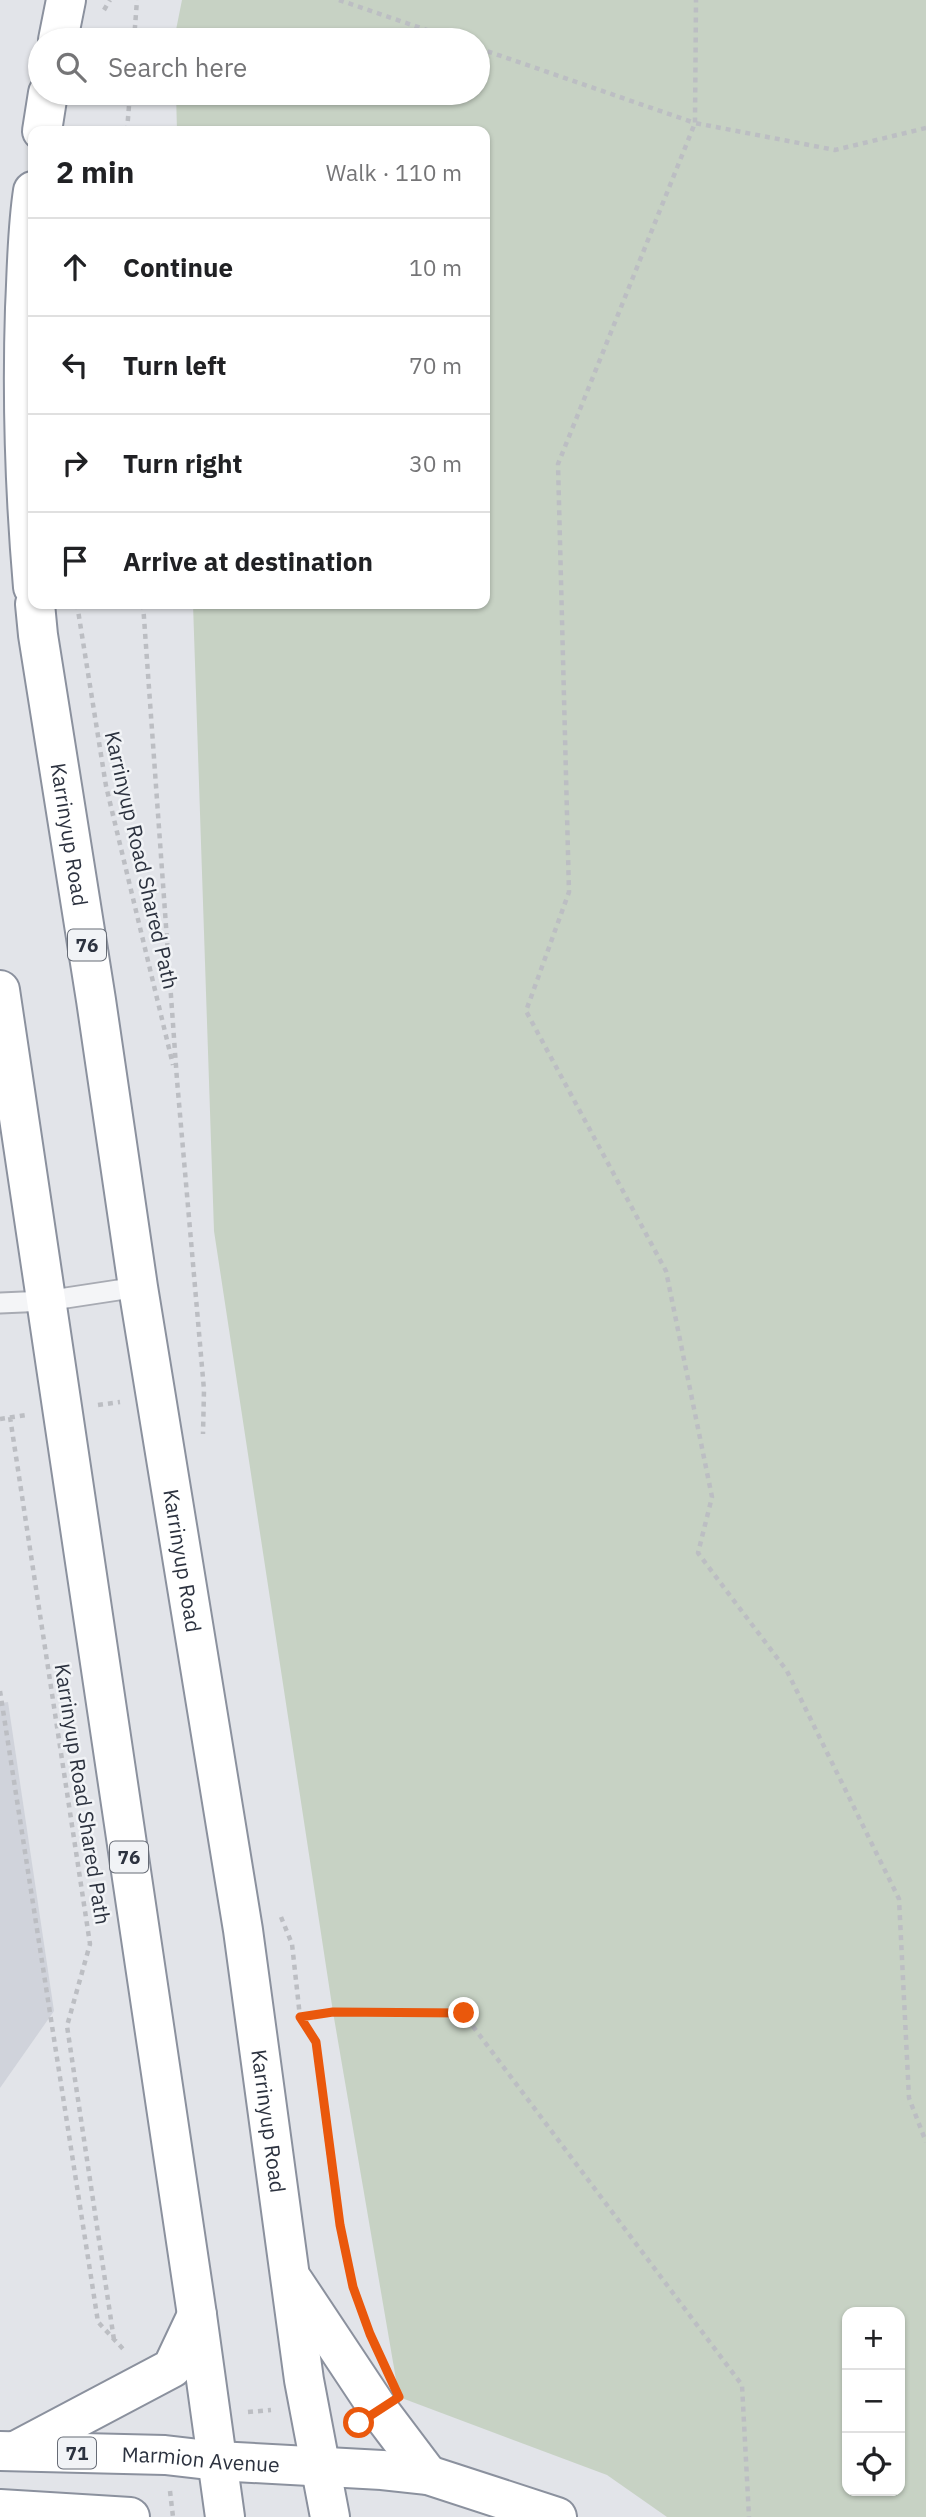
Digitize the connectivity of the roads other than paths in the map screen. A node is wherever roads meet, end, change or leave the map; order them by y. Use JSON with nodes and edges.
{"nodes":[{"id":1,"x":66,"y":0,"type":"edge"},
{"id":2,"x":60,"y":28,"type":"edge"},
{"id":3,"x":46,"y":105,"type":"edge"},
{"id":4,"x":43,"y":126,"type":"edge"},
{"id":5,"x":28,"y":246,"type":"edge"},
{"id":6,"x":28,"y":527,"type":"edge"},
{"id":7,"x":35,"y":609,"type":"edge"},
{"id":8,"x":0,"y":990,"type":"edge"},
{"id":9,"x":138,"y":1287,"type":"junction"},
{"id":10,"x":46,"y":1301,"type":"junction"},
{"id":11,"x":0,"y":1303,"type":"edge"},
{"id":12,"x":289,"y":2275,"type":"junction"},
{"id":13,"x":197,"y":2315,"type":"junction"},
{"id":14,"x":7,"y":2451,"type":"edge"},
{"id":15,"x":217,"y":2461,"type":"junction"},
{"id":16,"x":320,"y":2466,"type":"junction"},
{"id":17,"x":428,"y":2475,"type":"junction"},
{"id":18,"x":0,"y":2509,"type":"edge"},
{"id":19,"x":107,"y":2516,"type":"edge"},
{"id":20,"x":225,"y":2517,"type":"edge"},
{"id":21,"x":330,"y":2517,"type":"edge"},
{"id":22,"x":557,"y":2517,"type":"edge"}],
"edges":[{"from":1,"to":2,"type":"highway"},
{"from":3,"to":4,"type":"highway"},
{"from":5,"to":6,"type":"highway"},
{"from":7,"to":9,"type":"highway","name":"Karrinyup Road","number":"76"},
{"from":8,"to":10,"type":"highway","number":"76"},
{"from":9,"to":10,"type":"lane"},
{"from":9,"to":12,"type":"highway","name":"Karrinyup Road","number":"76"},
{"from":10,"to":11,"type":"lane"},
{"from":10,"to":13,"type":"highway","number":"76"},
{"from":12,"to":16,"type":"highway","name":"Karrinyup Road","number":"76"},
{"from":12,"to":17,"type":"highway"},
{"from":13,"to":14,"type":"highway"},
{"from":13,"to":15,"type":"highway","number":"76"},
{"from":14,"to":15,"type":"highway","name":"Marmion Avenue","number":"71"},
{"from":15,"to":16,"type":"highway","name":"Marmion Avenue","number":"71"},
{"from":15,"to":20,"type":"highway","number":"76"},
{"from":16,"to":17,"type":"highway","number":"71"},
{"from":16,"to":21,"type":"highway","name":"Karrinyup Road","number":"76"},
{"from":17,"to":22,"type":"highway","number":"71"},
{"from":18,"to":19,"type":"highway"}]}
